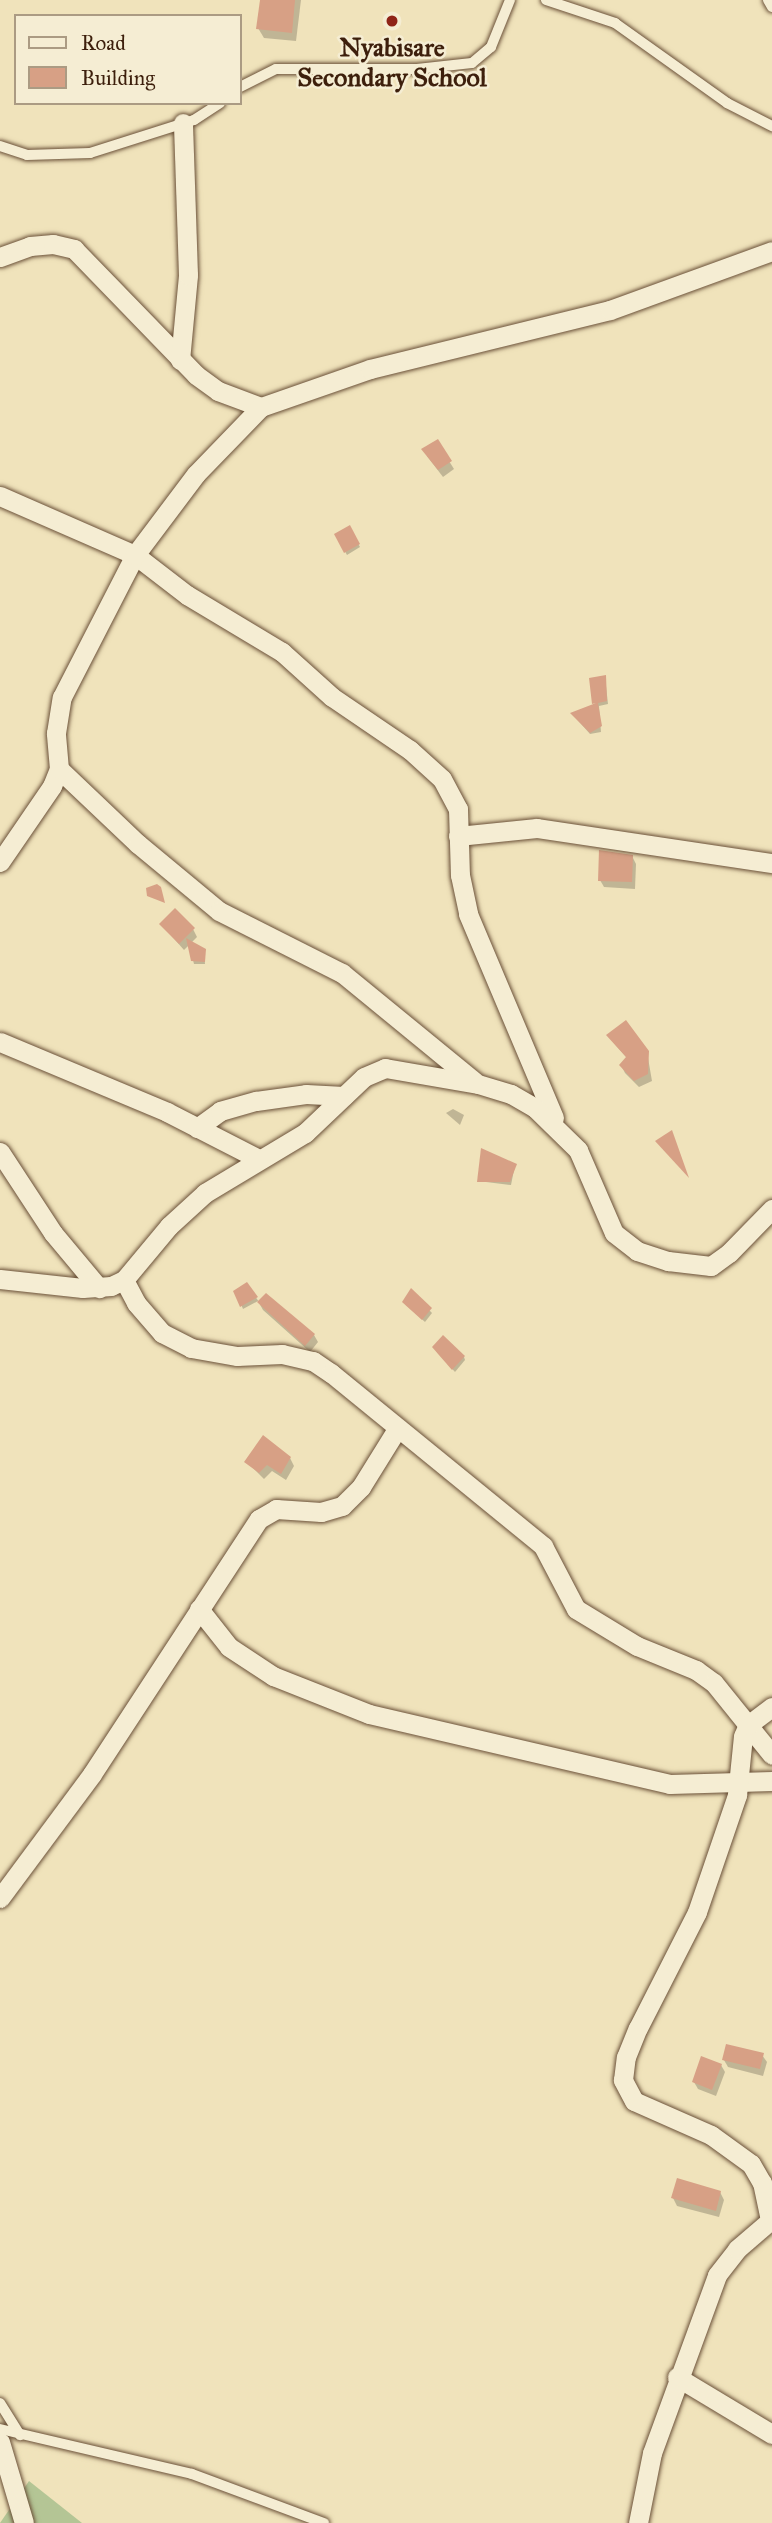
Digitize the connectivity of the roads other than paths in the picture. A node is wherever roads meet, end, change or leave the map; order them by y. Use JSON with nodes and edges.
{"nodes":[{"id":1,"x":510,"y":0,"type":"edge"},
{"id":2,"x":546,"y":0,"type":"edge"},
{"id":3,"x":768,"y":0,"type":"edge"},
{"id":4,"x":772,"y":7,"type":"edge"},
{"id":5,"x":242,"y":86,"type":"edge"},
{"id":6,"x":216,"y":105,"type":"edge"},
{"id":7,"x":183,"y":123,"type":"junction"},
{"id":8,"x":772,"y":126,"type":"edge"},
{"id":9,"x":0,"y":146,"type":"edge"},
{"id":10,"x":772,"y":251,"type":"edge"},
{"id":11,"x":0,"y":257,"type":"edge"},
{"id":12,"x":180,"y":360,"type":"junction"},
{"id":13,"x":261,"y":407,"type":"junction"},
{"id":14,"x":0,"y":496,"type":"edge"},
{"id":15,"x":135,"y":555,"type":"junction"},
{"id":16,"x":59,"y":769,"type":"junction"},
{"id":17,"x":458,"y":836,"type":"junction"},
{"id":18,"x":0,"y":862,"type":"edge"},
{"id":19,"x":772,"y":863,"type":"edge"},
{"id":20,"x":0,"y":1042,"type":"edge"},
{"id":21,"x":478,"y":1084,"type":"junction"},
{"id":22,"x":344,"y":1096,"type":"junction"},
{"id":23,"x":557,"y":1125,"type":"junction"},
{"id":24,"x":197,"y":1128,"type":"junction"},
{"id":25,"x":0,"y":1152,"type":"edge"},
{"id":26,"x":259,"y":1159,"type":"junction"},
{"id":27,"x":772,"y":1209,"type":"edge"},
{"id":28,"x":0,"y":1279,"type":"edge"},
{"id":29,"x":124,"y":1280,"type":"junction"},
{"id":30,"x":99,"y":1288,"type":"junction"},
{"id":31,"x":397,"y":1429,"type":"junction"},
{"id":32,"x":199,"y":1609,"type":"junction"},
{"id":33,"x":772,"y":1707,"type":"edge"},
{"id":34,"x":748,"y":1725,"type":"junction"},
{"id":35,"x":772,"y":1755,"type":"edge"},
{"id":36,"x":739,"y":1780,"type":"junction"},
{"id":37,"x":772,"y":1780,"type":"edge"},
{"id":38,"x":0,"y":1898,"type":"edge"},
{"id":39,"x":771,"y":2220,"type":"edge"},
{"id":40,"x":677,"y":2377,"type":"junction"},
{"id":41,"x":0,"y":2403,"type":"edge"},
{"id":42,"x":0,"y":2429,"type":"edge"},
{"id":43,"x":772,"y":2434,"type":"edge"},
{"id":44,"x":20,"y":2435,"type":"junction"},
{"id":45,"x":0,"y":2442,"type":"edge"},
{"id":46,"x":24,"y":2523,"type":"edge"},
{"id":47,"x":324,"y":2523,"type":"edge"},
{"id":48,"x":638,"y":2523,"type":"edge"}],
"edges":[{"from":1,"to":5,"type":"lane"},
{"from":2,"to":8,"type":"lane"},
{"from":3,"to":4,"type":"lane"},
{"from":6,"to":7,"type":"lane"},
{"from":7,"to":9,"type":"lane"},
{"from":7,"to":12,"type":"street"},
{"from":10,"to":13,"type":"street"},
{"from":11,"to":12,"type":"street"},
{"from":12,"to":13,"type":"street"},
{"from":13,"to":15,"type":"street"},
{"from":14,"to":15,"type":"street"},
{"from":15,"to":16,"type":"street"},
{"from":15,"to":17,"type":"street"},
{"from":16,"to":18,"type":"street"},
{"from":16,"to":21,"type":"street"},
{"from":17,"to":19,"type":"street"},
{"from":17,"to":23,"type":"street"},
{"from":20,"to":24,"type":"street"},
{"from":21,"to":22,"type":"street"},
{"from":21,"to":23,"type":"street"},
{"from":22,"to":24,"type":"street"},
{"from":22,"to":26,"type":"street"},
{"from":23,"to":27,"type":"street"},
{"from":24,"to":26,"type":"street"},
{"from":25,"to":30,"type":"street"},
{"from":26,"to":29,"type":"street"},
{"from":28,"to":30,"type":"street"},
{"from":29,"to":30,"type":"street"},
{"from":29,"to":31,"type":"street"},
{"from":31,"to":32,"type":"street"},
{"from":31,"to":34,"type":"street"},
{"from":32,"to":36,"type":"street"},
{"from":32,"to":38,"type":"street"},
{"from":33,"to":34,"type":"street"},
{"from":34,"to":35,"type":"street"},
{"from":34,"to":36,"type":"street"},
{"from":36,"to":37,"type":"street"},
{"from":36,"to":39,"type":"street"},
{"from":39,"to":40,"type":"street"},
{"from":40,"to":43,"type":"street"},
{"from":40,"to":48,"type":"street"},
{"from":41,"to":44,"type":"lane"},
{"from":42,"to":44,"type":"lane"},
{"from":44,"to":47,"type":"lane"},
{"from":45,"to":46,"type":"street"}]}
